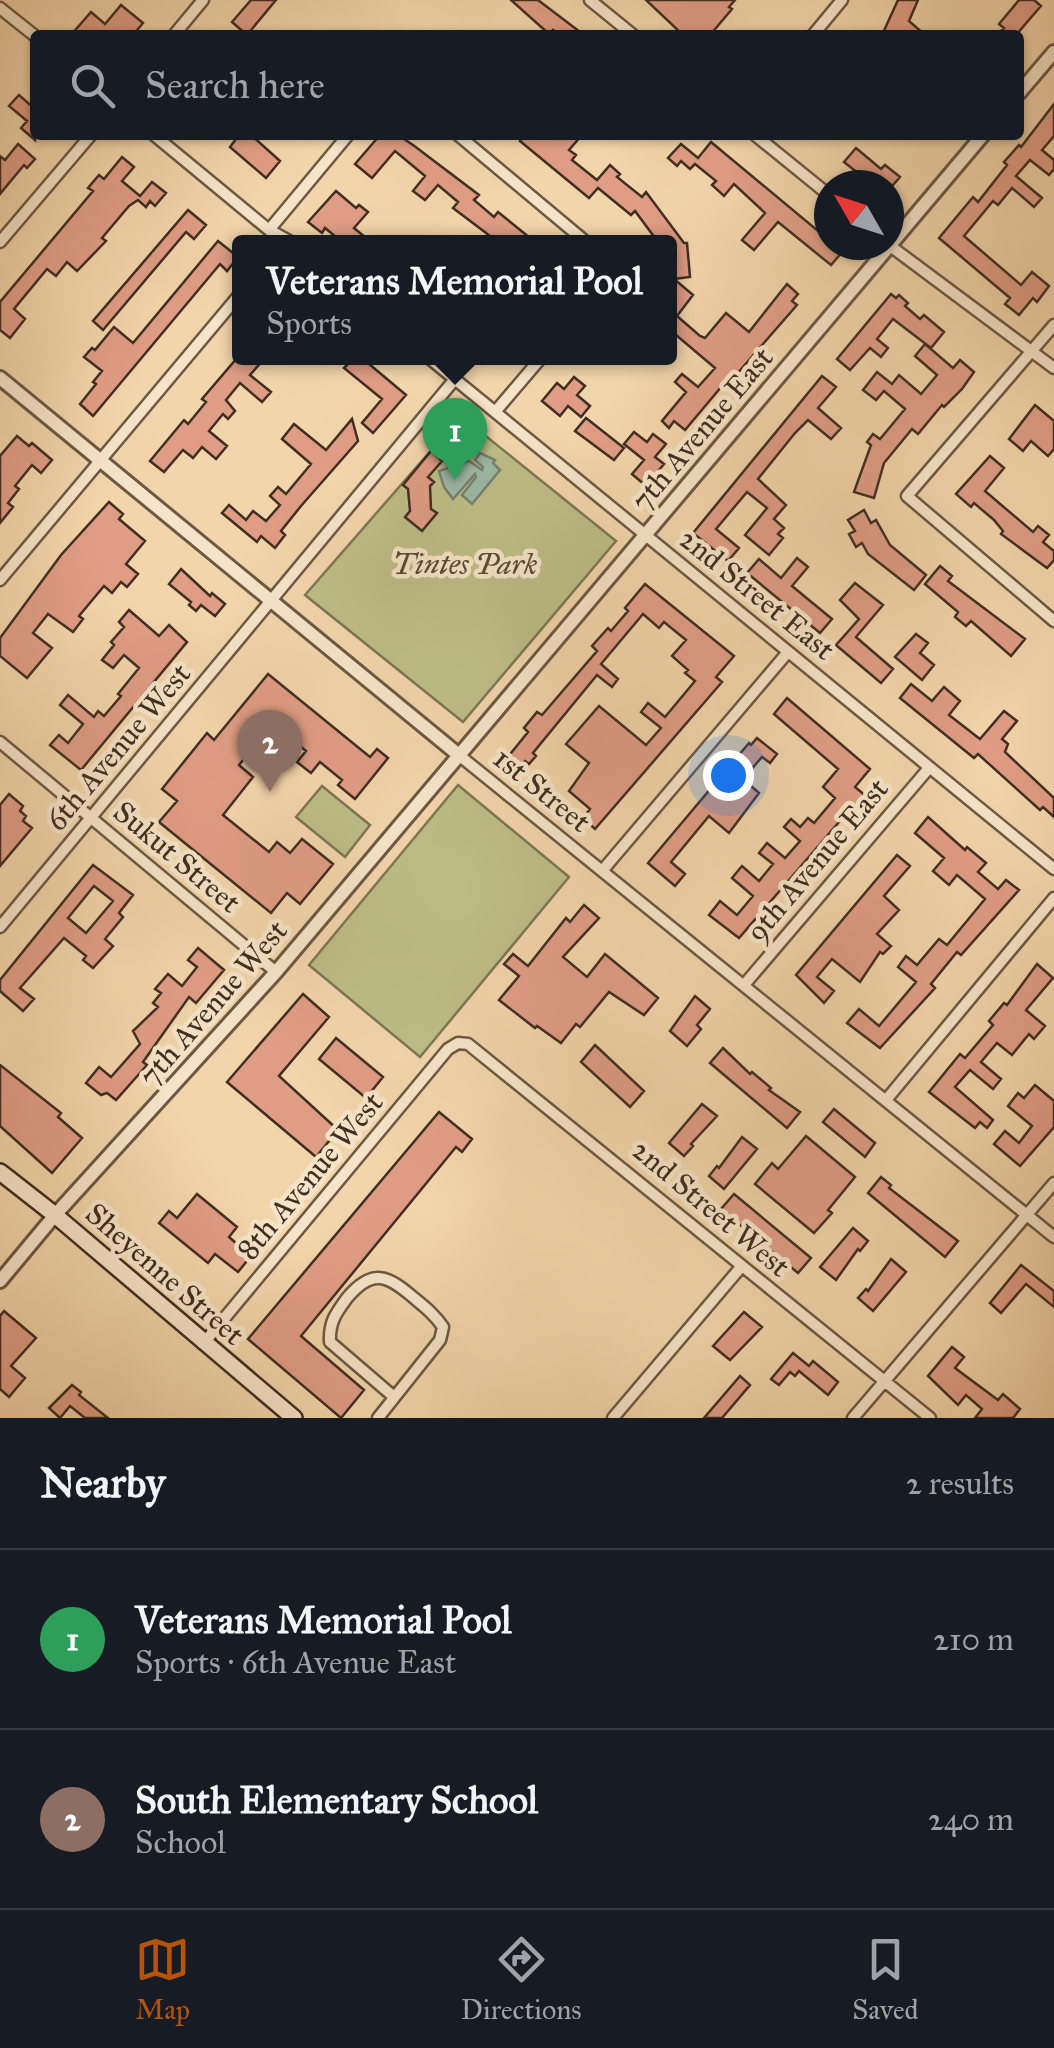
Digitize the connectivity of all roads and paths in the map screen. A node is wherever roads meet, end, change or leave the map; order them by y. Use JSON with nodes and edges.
{"nodes":[{"id":1,"x":203,"y":0,"type":"edge"},
{"id":2,"x":590,"y":0,"type":"edge"},
{"id":3,"x":842,"y":0,"type":"edge"},
{"id":4,"x":0,"y":8,"type":"edge"},
{"id":5,"x":178,"y":30,"type":"edge"},
{"id":6,"x":627,"y":30,"type":"edge"},
{"id":7,"x":817,"y":30,"type":"edge"},
{"id":8,"x":30,"y":32,"type":"edge"},
{"id":9,"x":1054,"y":52,"type":"edge"},
{"id":10,"x":1024,"y":86,"type":"edge"},
{"id":11,"x":86,"y":140,"type":"edge"},
{"id":12,"x":160,"y":140,"type":"edge"},
{"id":13,"x":344,"y":140,"type":"edge"},
{"id":14,"x":464,"y":140,"type":"edge"},
{"id":15,"x":761,"y":140,"type":"edge"},
{"id":16,"x":979,"y":140,"type":"edge"},
{"id":17,"x":814,"y":184,"type":"edge"},
{"id":18,"x":904,"y":227,"type":"edge"},
{"id":19,"x":269,"y":230,"type":"junction"},
{"id":20,"x":277,"y":235,"type":"edge"},
{"id":21,"x":578,"y":235,"type":"edge"},
{"id":22,"x":0,"y":242,"type":"edge"},
{"id":23,"x":904,"y":256,"type":"edge"},
{"id":24,"x":876,"y":260,"type":"edge"},
{"id":25,"x":232,"y":304,"type":"edge"},
{"id":26,"x":1054,"y":325,"type":"edge"},
{"id":27,"x":1033,"y":350,"type":"junction"},
{"id":28,"x":438,"y":365,"type":"edge"},
{"id":29,"x":535,"y":365,"type":"edge"},
{"id":30,"x":1054,"y":368,"type":"edge"},
{"id":31,"x":0,"y":378,"type":"edge"},
{"id":32,"x":455,"y":379,"type":"junction"},
{"id":33,"x":495,"y":412,"type":"junction"},
{"id":34,"x":101,"y":461,"type":"junction"},
{"id":35,"x":645,"y":535,"type":"junction"},
{"id":36,"x":0,"y":580,"type":"edge"},
{"id":37,"x":272,"y":598,"type":"junction"},
{"id":38,"x":1054,"y":620,"type":"edge"},
{"id":39,"x":788,"y":652,"type":"junction"},
{"id":40,"x":0,"y":742,"type":"edge"},
{"id":41,"x":460,"y":756,"type":"junction"},
{"id":42,"x":929,"y":768,"type":"junction"},
{"id":43,"x":91,"y":818,"type":"junction"},
{"id":44,"x":1054,"y":869,"type":"edge"},
{"id":45,"x":602,"y":871,"type":"junction"},
{"id":46,"x":1054,"y":898,"type":"edge"},
{"id":47,"x":0,"y":927,"type":"edge"},
{"id":48,"x":276,"y":972,"type":"junction"},
{"id":49,"x":744,"y":985,"type":"junction"},
{"id":50,"x":458,"y":1044,"type":"joint"},
{"id":51,"x":886,"y":1100,"type":"junction"},
{"id":52,"x":0,"y":1172,"type":"edge"},
{"id":53,"x":1054,"y":1183,"type":"edge"},
{"id":54,"x":55,"y":1215,"type":"junction"},
{"id":55,"x":1026,"y":1215,"type":"junction"},
{"id":56,"x":1054,"y":1237,"type":"edge"},
{"id":57,"x":742,"y":1267,"type":"junction"},
{"id":58,"x":0,"y":1280,"type":"edge"},
{"id":59,"x":204,"y":1344,"type":"junction"},
{"id":60,"x":884,"y":1382,"type":"junction"},
{"id":61,"x":394,"y":1397,"type":"junction"},
{"id":62,"x":294,"y":1418,"type":"edge"},
{"id":63,"x":378,"y":1418,"type":"edge"},
{"id":64,"x":614,"y":1418,"type":"edge"},
{"id":65,"x":853,"y":1418,"type":"edge"},
{"id":66,"x":930,"y":1418,"type":"edge"}],
"edges":[{"from":1,"to":5,"type":"street"},
{"from":2,"to":6,"type":"street"},
{"from":3,"to":7,"type":"street"},
{"from":4,"to":8,"type":"street"},
{"from":9,"to":10,"type":"street"},
{"from":11,"to":22,"type":"street"},
{"from":12,"to":19,"type":"street"},
{"from":13,"to":19,"type":"street"},
{"from":14,"to":21,"type":"street"},
{"from":15,"to":17,"type":"street"},
{"from":16,"to":18,"type":"street","name":"7th Avenue East"},
{"from":19,"to":20,"type":"street"},
{"from":23,"to":27,"type":"street"},
{"from":24,"to":35,"type":"street","name":"7th Avenue East"},
{"from":25,"to":34,"type":"street"},
{"from":26,"to":27,"type":"street"},
{"from":27,"to":30,"type":"street"},
{"from":27,"to":38,"type":"street"},
{"from":28,"to":32,"type":"street","name":"2nd Street East"},
{"from":29,"to":33,"type":"street"},
{"from":31,"to":34,"type":"street","name":"1st Street"},
{"from":32,"to":33,"type":"street","name":"2nd Street East"},
{"from":32,"to":37,"type":"street","name":"6th Avenue West"},
{"from":33,"to":35,"type":"street","name":"2nd Street East"},
{"from":34,"to":36,"type":"street"},
{"from":34,"to":37,"type":"street","name":"1st Street"},
{"from":35,"to":39,"type":"street","name":"2nd Street East"},
{"from":35,"to":41,"type":"street","name":"7th Avenue East"},
{"from":37,"to":41,"type":"street","name":"1st Street"},
{"from":37,"to":43,"type":"street","name":"6th Avenue West"},
{"from":39,"to":42,"type":"street","name":"2nd Street East"},
{"from":39,"to":45,"type":"street"},
{"from":40,"to":43,"type":"street","name":"Sukut Street"},
{"from":41,"to":45,"type":"street","name":"1st Street"},
{"from":41,"to":48,"type":"street","name":"7th Avenue West"},
{"from":42,"to":44,"type":"street","name":"2nd Street East"},
{"from":42,"to":49,"type":"street","name":"9th Avenue East"},
{"from":43,"to":47,"type":"street","name":"6th Avenue West"},
{"from":43,"to":48,"type":"street","name":"Sukut Street"},
{"from":45,"to":49,"type":"street","name":"1st Street"},
{"from":46,"to":51,"type":"street"},
{"from":48,"to":54,"type":"street","name":"7th Avenue West"},
{"from":49,"to":51,"type":"street","name":"1st Street"},
{"from":50,"to":57,"type":"street","name":"2nd Street West"},
{"from":50,"to":59,"type":"street","name":"8th Avenue West"},
{"from":51,"to":55,"type":"street","name":"1st Street"},
{"from":52,"to":54,"type":"main road","name":"Sheyenne Street"},
{"from":53,"to":55,"type":"street"},
{"from":54,"to":58,"type":"street","name":"7th Avenue West"},
{"from":54,"to":59,"type":"main road","name":"Sheyenne Street"},
{"from":55,"to":56,"type":"street","name":"1st Street"},
{"from":55,"to":60,"type":"street"},
{"from":57,"to":60,"type":"street","name":"2nd Street West"},
{"from":57,"to":64,"type":"street"},
{"from":59,"to":62,"type":"main road","name":"Sheyenne Street"},
{"from":60,"to":65,"type":"street"},
{"from":60,"to":66,"type":"street","name":"2nd Street West"},
{"from":61,"to":61,"type":"street"},
{"from":61,"to":63,"type":"street"}]}
